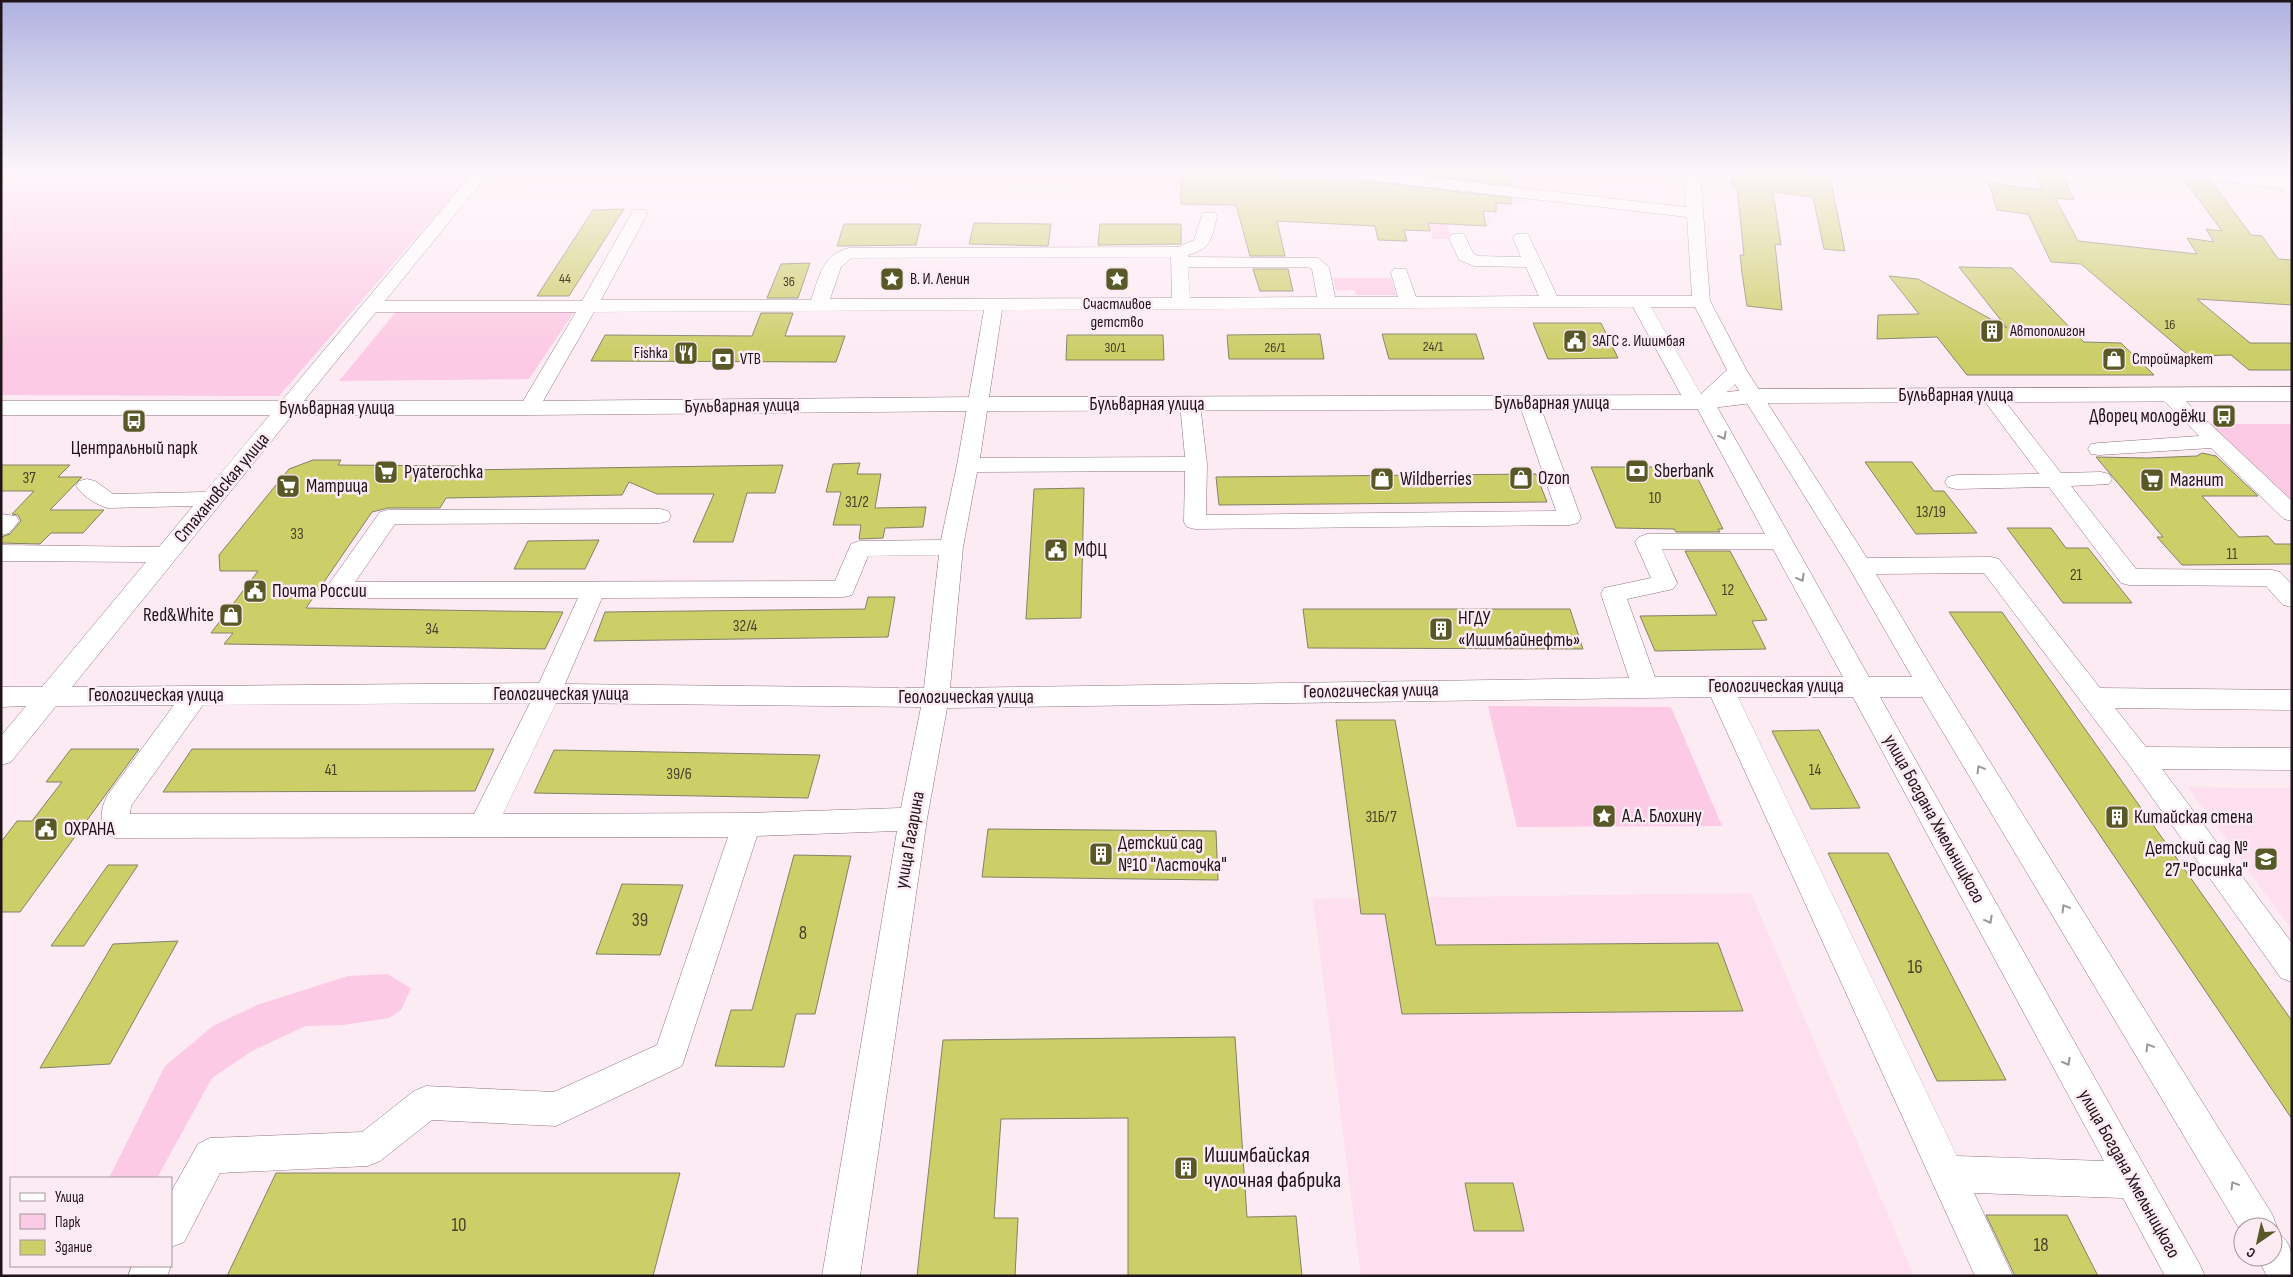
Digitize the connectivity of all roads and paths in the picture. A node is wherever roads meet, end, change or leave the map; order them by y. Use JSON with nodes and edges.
{"nodes":[{"id":1,"x":431,"y":234,"type":"edge"},
{"id":2,"x":629,"y":234,"type":"edge"},
{"id":3,"x":1204,"y":234,"type":"edge"},
{"id":4,"x":1697,"y":234,"type":"edge"},
{"id":5,"x":1458,"y":238,"type":"dead end"},
{"id":6,"x":1522,"y":238,"type":"dead end"},
{"id":7,"x":1179,"y":257,"type":"junction"},
{"id":8,"x":1532,"y":262,"type":"junction"},
{"id":9,"x":1400,"y":273,"type":"dead end"},
{"id":10,"x":1408,"y":301,"type":"junction"},
{"id":11,"x":1550,"y":301,"type":"junction"},
{"id":12,"x":1639,"y":301,"type":"junction"},
{"id":13,"x":1701,"y":301,"type":"junction"},
{"id":14,"x":1181,"y":302,"type":"junction"},
{"id":15,"x":1328,"y":302,"type":"junction"},
{"id":16,"x":994,"y":303,"type":"junction"},
{"id":17,"x":819,"y":304,"type":"junction"},
{"id":18,"x":590,"y":306,"type":"junction"},
{"id":19,"x":371,"y":307,"type":"junction"},
{"id":20,"x":1737,"y":371,"type":"junction"},
{"id":21,"x":2167,"y":394,"type":"junction"},
{"id":22,"x":2292,"y":394,"type":"edge"},
{"id":23,"x":1990,"y":395,"type":"junction"},
{"id":24,"x":1752,"y":396,"type":"junction"},
{"id":25,"x":1699,"y":402,"type":"junction"},
{"id":26,"x":1529,"y":403,"type":"junction"},
{"id":27,"x":979,"y":404,"type":"junction"},
{"id":28,"x":1190,"y":404,"type":"junction"},
{"id":29,"x":1,"y":408,"type":"edge"},
{"id":30,"x":288,"y":408,"type":"junction"},
{"id":31,"x":529,"y":408,"type":"junction"},
{"id":32,"x":2216,"y":441,"type":"junction"},
{"id":33,"x":2099,"y":449,"type":"dead end"},
{"id":34,"x":1196,"y":464,"type":"junction"},
{"id":35,"x":968,"y":465,"type":"junction"},
{"id":36,"x":2101,"y":479,"type":"dead end"},
{"id":37,"x":2056,"y":480,"type":"junction"},
{"id":38,"x":1956,"y":482,"type":"dead end"},
{"id":39,"x":87,"y":486,"type":"dead end"},
{"id":40,"x":213,"y":499,"type":"junction"},
{"id":41,"x":1,"y":503,"type":"edge"},
{"id":42,"x":1,"y":508,"type":"edge"},
{"id":43,"x":2292,"y":514,"type":"edge"},
{"id":44,"x":660,"y":516,"type":"dead end"},
{"id":45,"x":1,"y":521,"type":"edge"},
{"id":46,"x":1,"y":528,"type":"edge"},
{"id":47,"x":1780,"y":541,"type":"junction"},
{"id":48,"x":951,"y":547,"type":"junction"},
{"id":49,"x":1,"y":554,"type":"edge"},
{"id":50,"x":166,"y":555,"type":"junction"},
{"id":51,"x":1860,"y":566,"type":"junction"},
{"id":52,"x":594,"y":590,"type":"junction"},
{"id":53,"x":2292,"y":599,"type":"edge"},
{"id":54,"x":1720,"y":686,"type":"junction"},
{"id":55,"x":1861,"y":686,"type":"junction"},
{"id":56,"x":1645,"y":687,"type":"junction"},
{"id":57,"x":1930,"y":687,"type":"junction"},
{"id":58,"x":548,"y":693,"type":"junction"},
{"id":59,"x":196,"y":695,"type":"junction"},
{"id":60,"x":50,"y":696,"type":"junction"},
{"id":61,"x":1,"y":697,"type":"edge"},
{"id":62,"x":936,"y":698,"type":"junction"},
{"id":63,"x":2094,"y":698,"type":"junction"},
{"id":64,"x":2292,"y":700,"type":"edge"},
{"id":65,"x":1,"y":755,"type":"edge"},
{"id":66,"x":2139,"y":758,"type":"junction"},
{"id":67,"x":2292,"y":760,"type":"edge"},
{"id":68,"x":913,"y":819,"type":"junction"},
{"id":69,"x":746,"y":825,"type":"junction"},
{"id":70,"x":483,"y":826,"type":"junction"},
{"id":71,"x":2292,"y":968,"type":"edge"},
{"id":72,"x":1947,"y":1174,"type":"junction"},
{"id":73,"x":2132,"y":1180,"type":"junction"},
{"id":74,"x":2253,"y":1217,"type":"edge"},
{"id":75,"x":172,"y":1227,"type":"edge"},
{"id":76,"x":841,"y":1276,"type":"edge"},
{"id":77,"x":1994,"y":1276,"type":"edge"},
{"id":78,"x":2186,"y":1276,"type":"edge"}],
"edges":[{"from":1,"to":19,"type":"street","name":"Стахановская улица"},
{"from":2,"to":18,"type":"street"},
{"from":3,"to":7,"type":"street"},
{"from":4,"to":13,"type":"street"},
{"from":5,"to":8,"type":"street"},
{"from":6,"to":8,"type":"street"},
{"from":7,"to":14,"type":"street"},
{"from":7,"to":15,"type":"street"},
{"from":7,"to":17,"type":"street"},
{"from":8,"to":11,"type":"street"},
{"from":9,"to":10,"type":"street"},
{"from":10,"to":11,"type":"street"},
{"from":10,"to":15,"type":"street"},
{"from":11,"to":12,"type":"street"},
{"from":12,"to":13,"type":"street"},
{"from":12,"to":25,"type":"street","name":"улица Богдана Хмельницкого"},
{"from":13,"to":20,"type":"street"},
{"from":14,"to":15,"type":"street"},
{"from":14,"to":16,"type":"street"},
{"from":16,"to":17,"type":"street"},
{"from":16,"to":27,"type":"street","name":"улица Гагарина"},
{"from":17,"to":18,"type":"street"},
{"from":18,"to":19,"type":"street"},
{"from":18,"to":31,"type":"street"},
{"from":19,"to":30,"type":"street","name":"Стахановская улица"},
{"from":20,"to":24,"type":"street"},
{"from":20,"to":25,"type":"street"},
{"from":21,"to":22,"type":"main road","name":"Бульварная улица"},
{"from":21,"to":23,"type":"main road","name":"Бульварная улица"},
{"from":21,"to":32,"type":"street"},
{"from":23,"to":24,"type":"main road","name":"Бульварная улица"},
{"from":23,"to":37,"type":"street"},
{"from":24,"to":25,"type":"main road","name":"Бульварная улица"},
{"from":24,"to":51,"type":"street"},
{"from":25,"to":26,"type":"main road","name":"Бульварная улица"},
{"from":25,"to":47,"type":"street","name":"улица Богдана Хмельницкого","one_way":true},
{"from":26,"to":28,"type":"main road","name":"Бульварная улица"},
{"from":26,"to":34,"type":"street"},
{"from":27,"to":28,"type":"main road","name":"Бульварная улица"},
{"from":27,"to":31,"type":"main road","name":"Бульварная улица"},
{"from":27,"to":35,"type":"street","name":"улица Гагарина"},
{"from":28,"to":34,"type":"street"},
{"from":29,"to":30,"type":"main road","name":"Бульварная улица"},
{"from":30,"to":31,"type":"main road","name":"Бульварная улица"},
{"from":30,"to":40,"type":"street","name":"Стахановская улица"},
{"from":32,"to":33,"type":"street"},
{"from":32,"to":43,"type":"street"},
{"from":34,"to":35,"type":"street"},
{"from":35,"to":48,"type":"street","name":"улица Гагарина"},
{"from":36,"to":37,"type":"street"},
{"from":37,"to":38,"type":"street"},
{"from":37,"to":53,"type":"street"},
{"from":39,"to":40,"type":"street"},
{"from":40,"to":50,"type":"street","name":"Стахановская улица"},
{"from":41,"to":42,"type":"street"},
{"from":44,"to":52,"type":"street"},
{"from":45,"to":46,"type":"street"},
{"from":47,"to":55,"type":"street","name":"улица Богдана Хмельницкого","one_way":true},
{"from":47,"to":56,"type":"street"},
{"from":48,"to":52,"type":"street"},
{"from":48,"to":62,"type":"street","name":"улица Гагарина"},
{"from":49,"to":50,"type":"street"},
{"from":50,"to":60,"type":"street","name":"Стахановская улица"},
{"from":51,"to":57,"type":"street"},
{"from":51,"to":63,"type":"street"},
{"from":52,"to":58,"type":"street"},
{"from":54,"to":55,"type":"street","name":"Геологическая улица"},
{"from":54,"to":56,"type":"street","name":"Геологическая улица"},
{"from":54,"to":72,"type":"street"},
{"from":55,"to":57,"type":"street","name":"Геологическая улица"},
{"from":55,"to":73,"type":"street","name":"улица Богдана Хмельницкого","one_way":true},
{"from":56,"to":62,"type":"street","name":"Геологическая улица"},
{"from":74,"to":57,"type":"street","one_way":true},
{"from":58,"to":59,"type":"street","name":"Геологическая улица"},
{"from":58,"to":62,"type":"street","name":"Геологическая улица"},
{"from":58,"to":70,"type":"street"},
{"from":59,"to":60,"type":"street","name":"Геологическая улица"},
{"from":59,"to":70,"type":"street"},
{"from":60,"to":61,"type":"street","name":"Геологическая улица"},
{"from":60,"to":65,"type":"street","name":"Стахановская улица"},
{"from":62,"to":68,"type":"street","name":"улица Гагарина"},
{"from":63,"to":64,"type":"street"},
{"from":63,"to":66,"type":"street"},
{"from":66,"to":67,"type":"street"},
{"from":66,"to":71,"type":"street"},
{"from":68,"to":69,"type":"street"},
{"from":68,"to":76,"type":"street","name":"улица Гагарина"},
{"from":69,"to":70,"type":"street"},
{"from":69,"to":75,"type":"street"},
{"from":72,"to":73,"type":"street"},
{"from":72,"to":77,"type":"street"},
{"from":73,"to":78,"type":"street","name":"улица Богдана Хмельницкого"}]}
